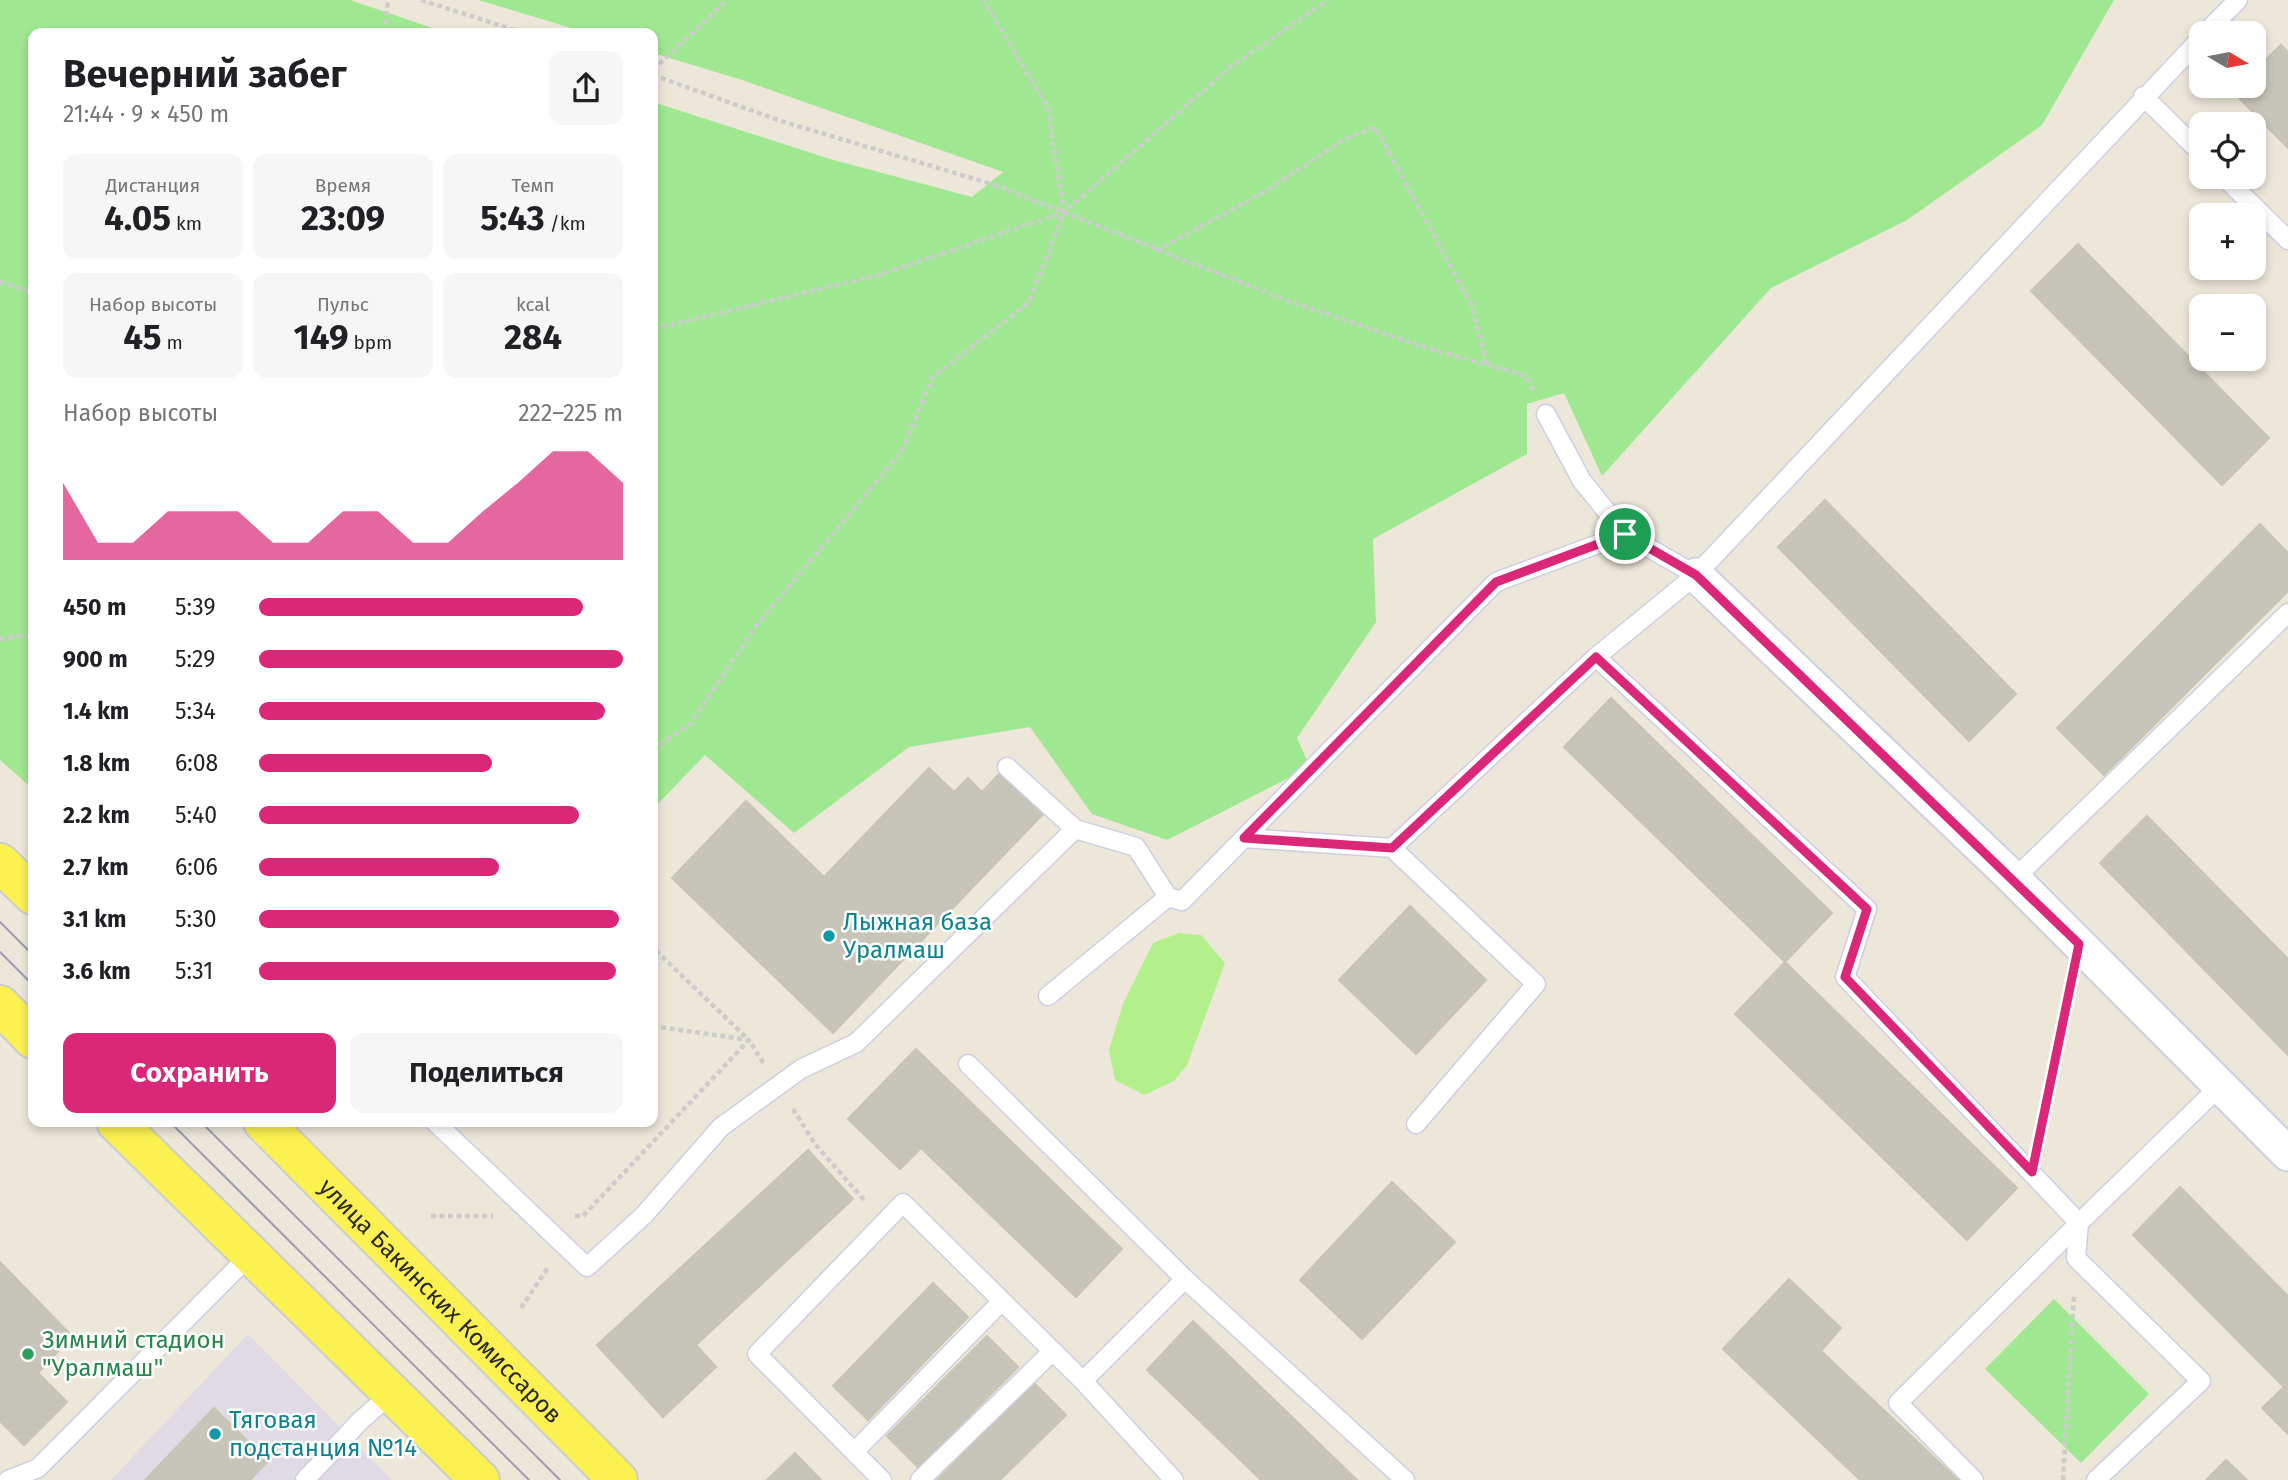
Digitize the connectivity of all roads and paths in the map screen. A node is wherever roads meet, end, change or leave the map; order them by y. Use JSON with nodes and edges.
{"nodes":[{"id":1,"x":388,"y":0,"type":"edge"},
{"id":2,"x":421,"y":0,"type":"edge"},
{"id":3,"x":727,"y":0,"type":"edge"},
{"id":4,"x":982,"y":0,"type":"edge"},
{"id":5,"x":1328,"y":0,"type":"edge"},
{"id":6,"x":2238,"y":0,"type":"edge"},
{"id":7,"x":2217,"y":21,"type":"edge"},
{"id":8,"x":385,"y":28,"type":"edge"},
{"id":9,"x":508,"y":28,"type":"edge"},
{"id":10,"x":2189,"y":49,"type":"edge"},
{"id":11,"x":658,"y":68,"type":"edge"},
{"id":12,"x":658,"y":75,"type":"edge"},
{"id":13,"x":2143,"y":96,"type":"junction"},
{"id":14,"x":2189,"y":141,"type":"edge"},
{"id":15,"x":2236,"y":189,"type":"edge"},
{"id":16,"x":1064,"y":212,"type":"junction"},
{"id":17,"x":2288,"y":240,"type":"edge"},
{"id":18,"x":1156,"y":251,"type":"junction"},
{"id":19,"x":0,"y":282,"type":"edge"},
{"id":20,"x":28,"y":291,"type":"edge"},
{"id":21,"x":658,"y":328,"type":"edge"},
{"id":22,"x":1487,"y":365,"type":"junction"},
{"id":23,"x":1546,"y":414,"type":"joint"},
{"id":24,"x":1625,"y":534,"type":"junction"},
{"id":25,"x":1696,"y":575,"type":"junction"},
{"id":26,"x":2288,"y":613,"type":"edge"},
{"id":27,"x":28,"y":635,"type":"edge"},
{"id":28,"x":0,"y":639,"type":"edge"},
{"id":29,"x":1596,"y":657,"type":"junction"},
{"id":30,"x":658,"y":746,"type":"edge"},
{"id":31,"x":1007,"y":766,"type":"dead end"},
{"id":32,"x":1076,"y":829,"type":"junction"},
{"id":33,"x":1244,"y":838,"type":"junction"},
{"id":34,"x":1392,"y":848,"type":"junction"},
{"id":35,"x":0,"y":863,"type":"edge"},
{"id":36,"x":2014,"y":879,"type":"junction"},
{"id":37,"x":28,"y":890,"type":"edge"},
{"id":38,"x":1168,"y":897,"type":"junction"},
{"id":39,"x":2079,"y":944,"type":"junction"},
{"id":40,"x":658,"y":953,"type":"edge"},
{"id":41,"x":1048,"y":996,"type":"dead end"},
{"id":42,"x":0,"y":1006,"type":"edge"},
{"id":43,"x":658,"y":1027,"type":"edge"},
{"id":44,"x":28,"y":1034,"type":"edge"},
{"id":45,"x":749,"y":1040,"type":"junction"},
{"id":46,"x":968,"y":1064,"type":"dead end"},
{"id":47,"x":778,"y":1085,"type":"junction"},
{"id":48,"x":2220,"y":1086,"type":"junction"},
{"id":49,"x":1416,"y":1124,"type":"dead end"},
{"id":50,"x":121,"y":1127,"type":"edge"},
{"id":51,"x":268,"y":1127,"type":"edge"},
{"id":52,"x":440,"y":1127,"type":"edge"},
{"id":53,"x":2288,"y":1154,"type":"edge"},
{"id":54,"x":2032,"y":1172,"type":"junction"},
{"id":55,"x":430,"y":1216,"type":"dead end"},
{"id":56,"x":533,"y":1216,"type":"junction"},
{"id":57,"x":885,"y":1222,"type":"junction"},
{"id":58,"x":2079,"y":1223,"type":"junction"},
{"id":59,"x":249,"y":1256,"type":"junction"},
{"id":60,"x":2076,"y":1258,"type":"junction"},
{"id":61,"x":1185,"y":1279,"type":"junction"},
{"id":62,"x":1002,"y":1301,"type":"junction"},
{"id":63,"x":1053,"y":1351,"type":"junction"},
{"id":64,"x":1083,"y":1381,"type":"junction"},
{"id":65,"x":392,"y":1392,"type":"junction"},
{"id":66,"x":854,"y":1452,"type":"junction"},
{"id":67,"x":8,"y":1480,"type":"edge"},
{"id":68,"x":305,"y":1480,"type":"edge"},
{"id":69,"x":480,"y":1480,"type":"edge"},
{"id":70,"x":618,"y":1480,"type":"edge"},
{"id":71,"x":882,"y":1480,"type":"edge"},
{"id":72,"x":920,"y":1480,"type":"edge"},
{"id":73,"x":1174,"y":1480,"type":"edge"},
{"id":74,"x":1405,"y":1480,"type":"edge"},
{"id":75,"x":1974,"y":1480,"type":"edge"},
{"id":76,"x":2063,"y":1480,"type":"edge"},
{"id":77,"x":2096,"y":1480,"type":"edge"}],
"edges":[{"from":1,"to":8,"type":"path"},
{"from":2,"to":9,"type":"path"},
{"from":3,"to":11,"type":"path"},
{"from":4,"to":16,"type":"path"},
{"from":5,"to":16,"type":"path"},
{"from":6,"to":7,"type":"lane"},
{"from":10,"to":13,"type":"lane"},
{"from":12,"to":16,"type":"path"},
{"from":13,"to":14,"type":"lane"},
{"from":13,"to":25,"type":"lane"},
{"from":15,"to":17,"type":"lane"},
{"from":16,"to":18,"type":"path"},
{"from":16,"to":21,"type":"path"},
{"from":16,"to":30,"type":"path"},
{"from":18,"to":22,"type":"path"},
{"from":18,"to":22,"type":"path"},
{"from":19,"to":20,"type":"path"},
{"from":22,"to":23,"type":"path"},
{"from":23,"to":24,"type":"lane"},
{"from":24,"to":25,"type":"lane"},
{"from":24,"to":33,"type":"lane"},
{"from":25,"to":29,"type":"lane"},
{"from":25,"to":36,"type":"street"},
{"from":26,"to":36,"type":"lane"},
{"from":27,"to":28,"type":"path"},
{"from":29,"to":34,"type":"lane"},
{"from":29,"to":54,"type":"lane"},
{"from":31,"to":32,"type":"lane"},
{"from":32,"to":38,"type":"lane"},
{"from":32,"to":47,"type":"lane"},
{"from":33,"to":34,"type":"lane"},
{"from":33,"to":38,"type":"lane"},
{"from":34,"to":49,"type":"lane"},
{"from":35,"to":37,"type":"main road"},
{"from":36,"to":39,"type":"street"},
{"from":38,"to":41,"type":"lane"},
{"from":39,"to":48,"type":"street"},
{"from":39,"to":54,"type":"path"},
{"from":40,"to":45,"type":"path"},
{"from":42,"to":44,"type":"main road"},
{"from":43,"to":45,"type":"path"},
{"from":45,"to":47,"type":"path"},
{"from":45,"to":56,"type":"path"},
{"from":46,"to":61,"type":"lane"},
{"from":47,"to":56,"type":"lane"},
{"from":47,"to":57,"type":"path"},
{"from":48,"to":53,"type":"street"},
{"from":48,"to":58,"type":"lane"},
{"from":50,"to":59,"type":"main road"},
{"from":51,"to":70,"type":"main road","name":"улица Бакинских Комиссаров"},
{"from":52,"to":56,"type":"lane"},
{"from":54,"to":58,"type":"lane"},
{"from":55,"to":56,"type":"path"},
{"from":57,"to":62,"type":"lane"},
{"from":57,"to":66,"type":"lane"},
{"from":58,"to":60,"type":"lane"},
{"from":58,"to":75,"type":"lane"},
{"from":59,"to":65,"type":"main road"},
{"from":59,"to":67,"type":"lane"},
{"from":60,"to":76,"type":"path"},
{"from":60,"to":77,"type":"lane"},
{"from":61,"to":64,"type":"lane"},
{"from":61,"to":74,"type":"lane"},
{"from":62,"to":63,"type":"lane"},
{"from":62,"to":66,"type":"lane"},
{"from":63,"to":64,"type":"lane"},
{"from":63,"to":72,"type":"lane"},
{"from":64,"to":73,"type":"lane"},
{"from":65,"to":68,"type":"lane"},
{"from":65,"to":69,"type":"main road"},
{"from":66,"to":71,"type":"lane"}]}
